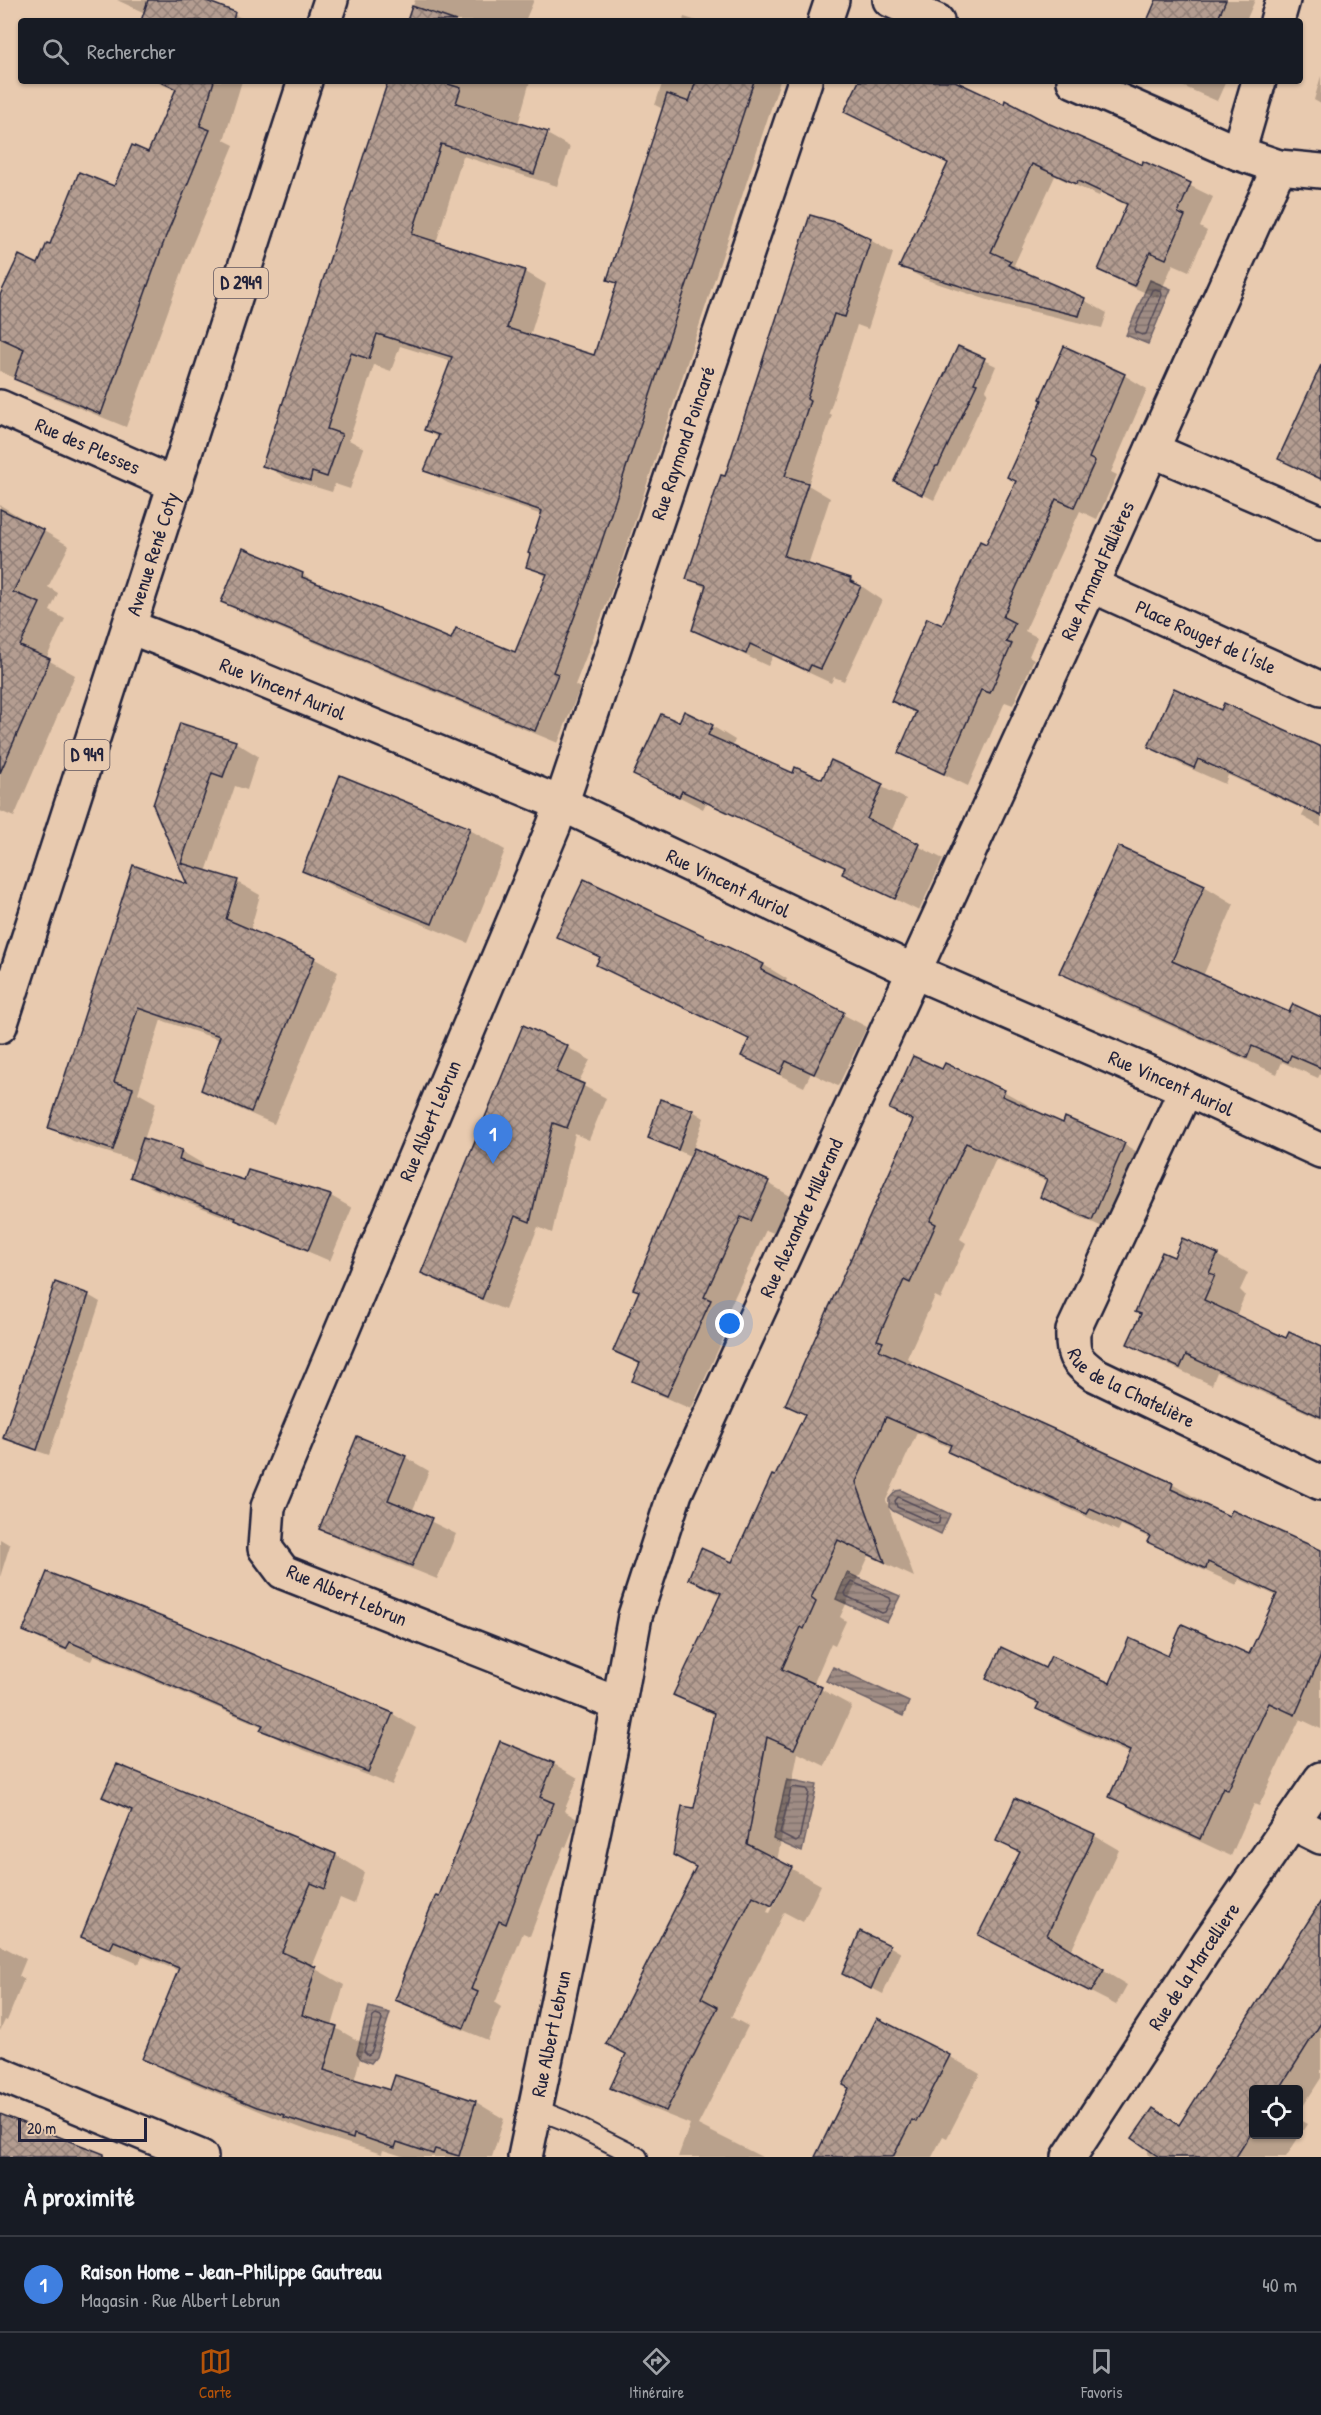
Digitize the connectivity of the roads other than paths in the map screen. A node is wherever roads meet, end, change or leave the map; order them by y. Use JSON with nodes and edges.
{"nodes":[{"id":1,"x":331,"y":0,"type":"edge"},
{"id":2,"x":832,"y":0,"type":"edge"},
{"id":3,"x":890,"y":0,"type":"edge"},
{"id":4,"x":1283,"y":0,"type":"edge"},
{"id":5,"x":325,"y":18,"type":"edge"},
{"id":6,"x":826,"y":18,"type":"edge"},
{"id":7,"x":931,"y":18,"type":"edge"},
{"id":8,"x":1278,"y":18,"type":"edge"},
{"id":9,"x":304,"y":84,"type":"edge"},
{"id":10,"x":804,"y":84,"type":"edge"},
{"id":11,"x":1081,"y":84,"type":"edge"},
{"id":12,"x":1258,"y":84,"type":"edge"},
{"id":13,"x":1238,"y":153,"type":"junction"},
{"id":14,"x":1279,"y":167,"type":"junction"},
{"id":15,"x":1321,"y":171,"type":"edge"},
{"id":16,"x":0,"y":407,"type":"edge"},
{"id":17,"x":1152,"y":450,"type":"junction"},
{"id":18,"x":176,"y":485,"type":"junction"},
{"id":19,"x":1321,"y":524,"type":"edge"},
{"id":20,"x":1091,"y":585,"type":"junction"},
{"id":21,"x":130,"y":627,"type":"junction"},
{"id":22,"x":1321,"y":689,"type":"edge"},
{"id":23,"x":562,"y":804,"type":"junction"},
{"id":24,"x":913,"y":971,"type":"junction"},
{"id":25,"x":0,"y":1026,"type":"edge"},
{"id":26,"x":1186,"y":1089,"type":"junction"},
{"id":27,"x":1321,"y":1151,"type":"edge"},
{"id":28,"x":1321,"y":1483,"type":"edge"},
{"id":29,"x":618,"y":1704,"type":"junction"},
{"id":30,"x":1321,"y":1779,"type":"edge"},
{"id":31,"x":1291,"y":1822,"type":"junction"},
{"id":32,"x":1321,"y":1837,"type":"edge"},
{"id":33,"x":0,"y":2074,"type":"edge"},
{"id":34,"x":536,"y":2109,"type":"junction"},
{"id":35,"x":201,"y":2157,"type":"edge"},
{"id":36,"x":525,"y":2157,"type":"edge"},
{"id":37,"x":638,"y":2157,"type":"edge"},
{"id":38,"x":1070,"y":2157,"type":"edge"}],
"edges":[{"from":1,"to":5,"type":"street"},
{"from":2,"to":6,"type":"street"},
{"from":3,"to":7,"type":"street"},
{"from":4,"to":8,"type":"street"},
{"from":9,"to":18,"type":"street","name":"Avenue René Coty","number":"D 2949"},
{"from":10,"to":23,"type":"street","name":"Rue Raymond Poincaré"},
{"from":11,"to":13,"type":"street"},
{"from":12,"to":13,"type":"street"},
{"from":13,"to":14,"type":"street"},
{"from":14,"to":15,"type":"street"},
{"from":14,"to":17,"type":"street","name":"Rue Armand Fallières"},
{"from":16,"to":18,"type":"street","name":"Rue des Plesses"},
{"from":17,"to":19,"type":"street"},
{"from":17,"to":20,"type":"street","name":"Rue Armand Fallières"},
{"from":18,"to":21,"type":"street","name":"Avenue René Coty","number":"D 949"},
{"from":20,"to":22,"type":"street","name":"Place Rouget de l'Isle"},
{"from":20,"to":24,"type":"street","name":"Rue Armand Fallières"},
{"from":21,"to":23,"type":"street","name":"Rue Vincent Auriol"},
{"from":21,"to":25,"type":"street","name":"Avenue René Coty","number":"D 949"},
{"from":23,"to":24,"type":"street","name":"Rue Vincent Auriol"},
{"from":23,"to":29,"type":"street","name":"Rue Albert Lebrun"},
{"from":24,"to":26,"type":"street","name":"Rue Vincent Auriol"},
{"from":24,"to":29,"type":"street","name":"Rue Alexandre Millerand"},
{"from":26,"to":27,"type":"street","name":"Rue Vincent Auriol"},
{"from":26,"to":28,"type":"street","name":"Rue de la Chatelière"},
{"from":29,"to":34,"type":"street","name":"Rue Albert Lebrun"},
{"from":30,"to":31,"type":"street","name":"Rue de la Marcelliere"},
{"from":31,"to":32,"type":"street"},
{"from":31,"to":38,"type":"street","name":"Rue de la Marcelliere"},
{"from":33,"to":35,"type":"street"},
{"from":34,"to":36,"type":"street","name":"Rue Albert Lebrun"},
{"from":34,"to":37,"type":"lane"}]}
